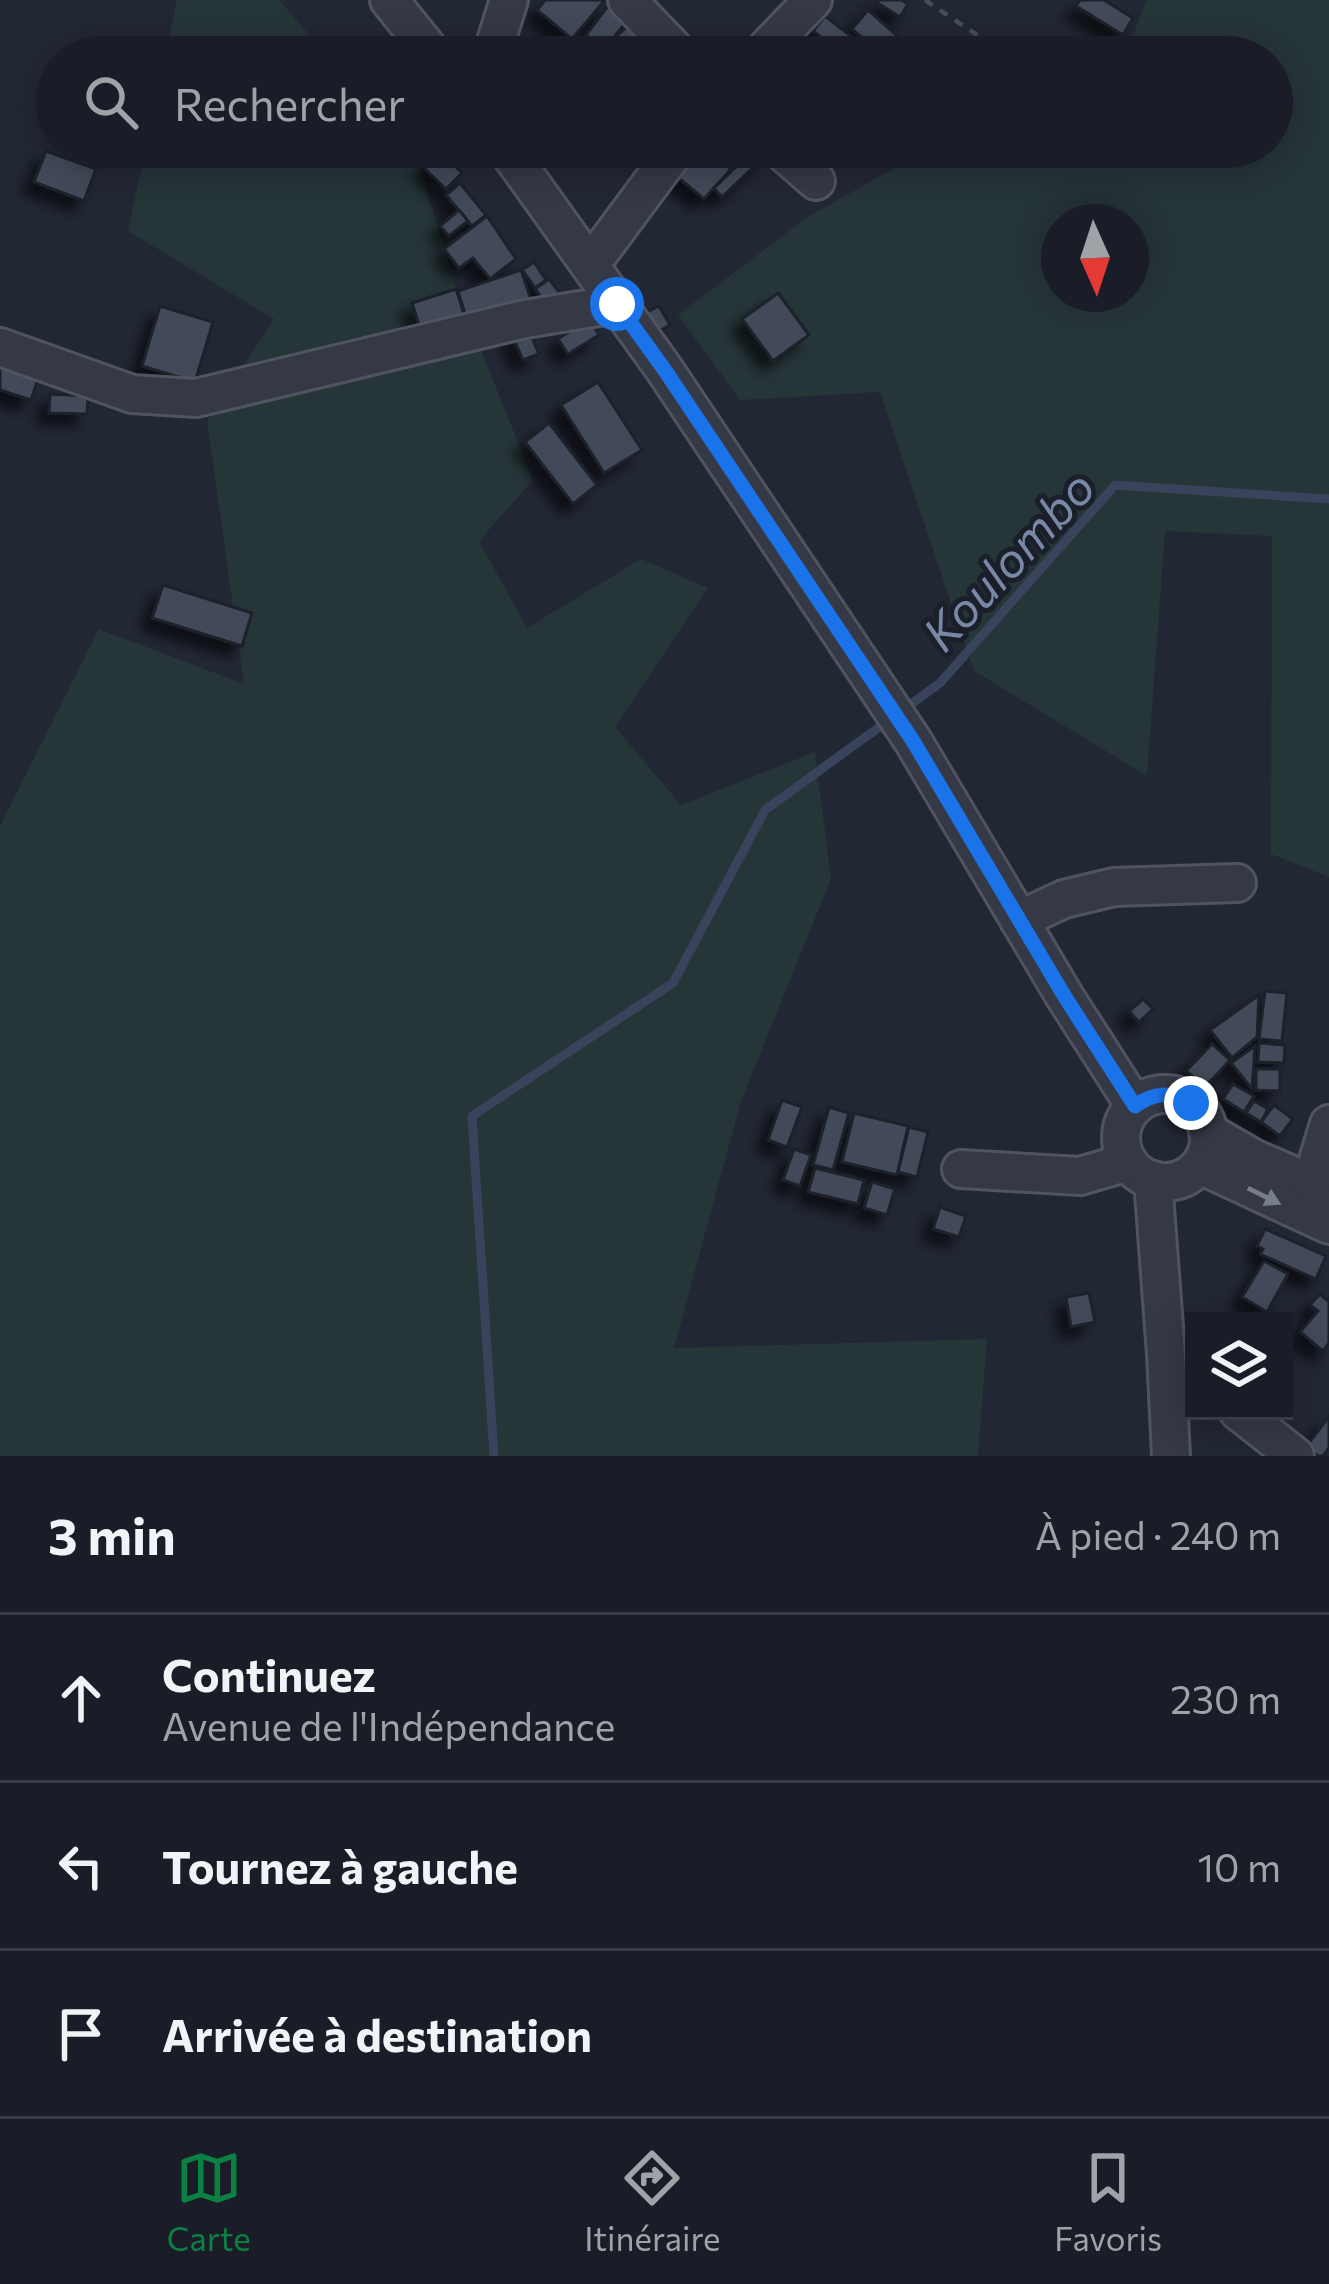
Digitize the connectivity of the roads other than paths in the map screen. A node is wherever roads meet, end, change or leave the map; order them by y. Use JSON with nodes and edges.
{"nodes":[{"id":1,"x":389,"y":0,"type":"edge"},
{"id":2,"x":509,"y":0,"type":"edge"},
{"id":3,"x":627,"y":0,"type":"edge"},
{"id":4,"x":813,"y":0,"type":"edge"},
{"id":5,"x":418,"y":36,"type":"edge"},
{"id":6,"x":498,"y":36,"type":"edge"},
{"id":7,"x":662,"y":36,"type":"edge"},
{"id":8,"x":778,"y":36,"type":"edge"},
{"id":9,"x":520,"y":168,"type":"edge"},
{"id":10,"x":663,"y":168,"type":"edge"},
{"id":11,"x":801,"y":168,"type":"edge"},
{"id":12,"x":816,"y":181,"type":"dead end"},
{"id":13,"x":591,"y":265,"type":"junction"},
{"id":14,"x":617,"y":304,"type":"junction"},
{"id":15,"x":0,"y":347,"type":"edge"},
{"id":16,"x":1237,"y":883,"type":"dead end"},
{"id":17,"x":1019,"y":920,"type":"junction"},
{"id":18,"x":1135,"y":1106,"type":"junction"},
{"id":19,"x":1329,"y":1124,"type":"edge"},
{"id":20,"x":1204,"y":1149,"type":"junction"},
{"id":21,"x":962,"y":1169,"type":"dead end"},
{"id":22,"x":1141,"y":1171,"type":"junction"},
{"id":23,"x":1320,"y":1187,"type":"edge"},
{"id":24,"x":1329,"y":1225,"type":"edge"},
{"id":25,"x":1180,"y":1365,"type":"edge"},
{"id":26,"x":1249,"y":1420,"type":"edge"},
{"id":27,"x":1171,"y":1456,"type":"edge"},
{"id":28,"x":1295,"y":1456,"type":"edge"}],
"edges":[{"from":1,"to":5,"type":"street"},
{"from":2,"to":6,"type":"street"},
{"from":3,"to":7,"type":"street"},
{"from":4,"to":8,"type":"street"},
{"from":9,"to":13,"type":"street"},
{"from":10,"to":13,"type":"street"},
{"from":11,"to":12,"type":"street"},
{"from":13,"to":14,"type":"street"},
{"from":14,"to":15,"type":"street"},
{"from":14,"to":17,"type":"street"},
{"from":16,"to":17,"type":"street"},
{"from":17,"to":18,"type":"street"},
{"from":18,"to":20,"type":"street"},
{"from":18,"to":22,"type":"street"},
{"from":19,"to":23,"type":"street"},
{"from":20,"to":22,"type":"street"},
{"from":20,"to":23,"type":"street"},
{"from":20,"to":24,"type":"street","one_way":true},
{"from":21,"to":22,"type":"street"},
{"from":22,"to":25,"type":"street"},
{"from":25,"to":27,"type":"street"},
{"from":26,"to":28,"type":"street"}]}
